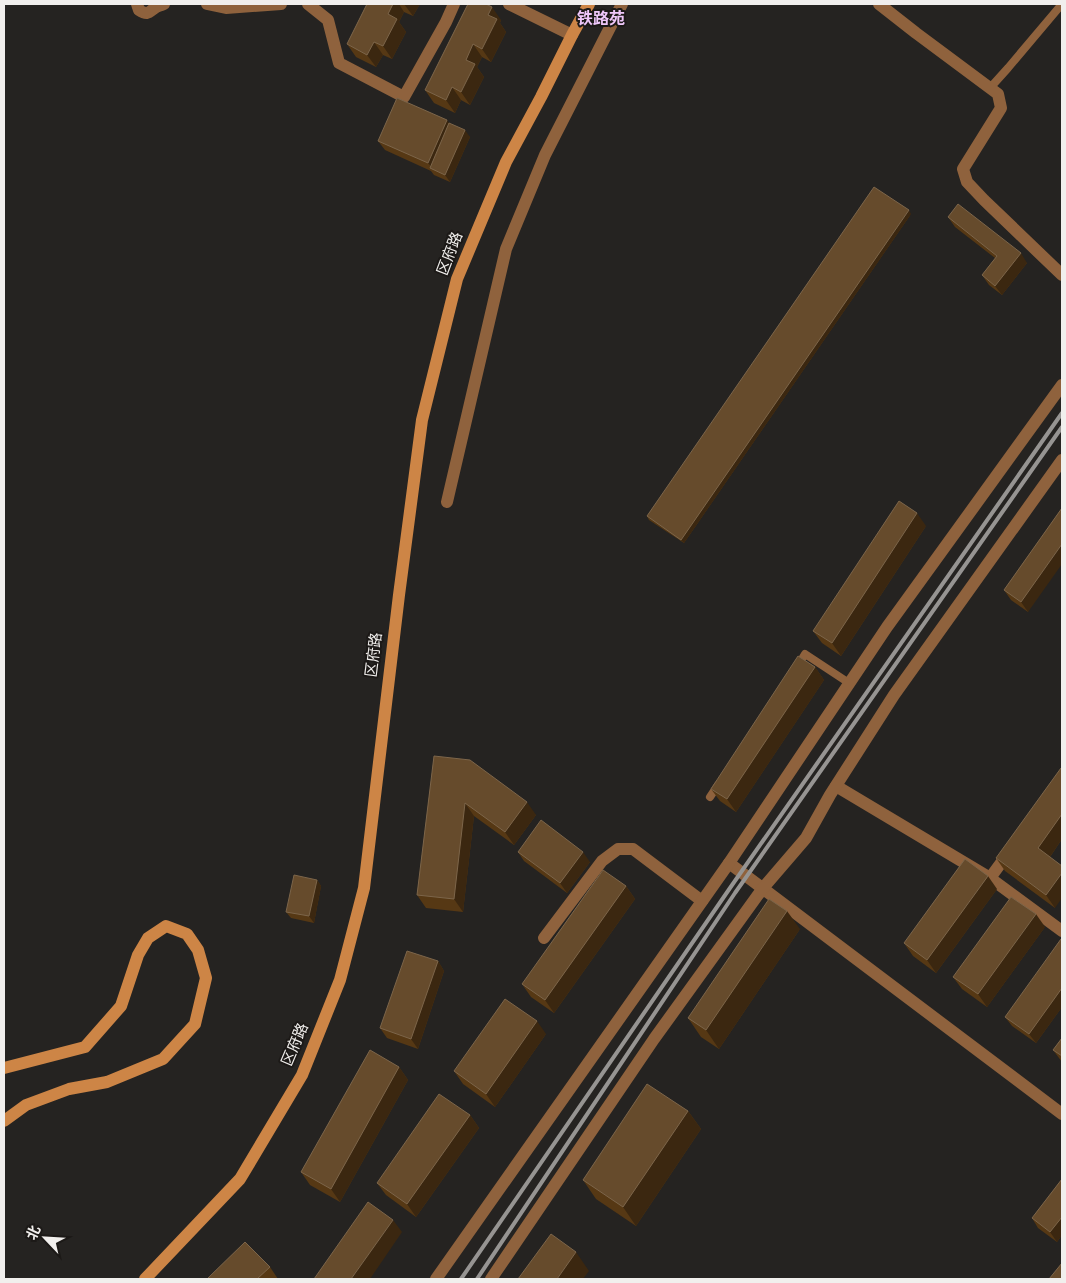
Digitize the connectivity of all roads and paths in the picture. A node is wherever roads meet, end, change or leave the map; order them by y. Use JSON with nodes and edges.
{"nodes":[{"id":1,"x":137,"y":4,"type":"edge"},
{"id":2,"x":164,"y":4,"type":"edge"},
{"id":3,"x":207,"y":4,"type":"edge"},
{"id":4,"x":281,"y":4,"type":"edge"},
{"id":5,"x":308,"y":4,"type":"edge"},
{"id":6,"x":454,"y":4,"type":"edge"},
{"id":7,"x":508,"y":4,"type":"edge"},
{"id":8,"x":589,"y":4,"type":"edge"},
{"id":9,"x":622,"y":4,"type":"edge"},
{"id":10,"x":880,"y":4,"type":"edge"},
{"id":11,"x":1062,"y":4,"type":"edge"},
{"id":12,"x":572,"y":35,"type":"junction"},
{"id":13,"x":990,"y":88,"type":"junction"},
{"id":14,"x":1062,"y":275,"type":"edge"},
{"id":15,"x":1062,"y":385,"type":"edge"},
{"id":16,"x":1062,"y":460,"type":"edge"},
{"id":17,"x":447,"y":502,"type":"dead end"},
{"id":18,"x":794,"y":670,"type":"edge"},
{"id":19,"x":849,"y":683,"type":"junction"},
{"id":20,"x":721,"y":781,"type":"edge"},
{"id":21,"x":836,"y":786,"type":"junction"},
{"id":22,"x":710,"y":797,"type":"edge"},
{"id":23,"x":1018,"y":840,"type":"edge"},
{"id":24,"x":729,"y":862,"type":"junction"},
{"id":25,"x":990,"y":878,"type":"junction"},
{"id":26,"x":763,"y":888,"type":"junction"},
{"id":27,"x":702,"y":900,"type":"junction"},
{"id":28,"x":1062,"y":931,"type":"edge"},
{"id":29,"x":544,"y":938,"type":"dead end"},
{"id":30,"x":4,"y":1068,"type":"edge"},
{"id":31,"x":1062,"y":1114,"type":"edge"},
{"id":32,"x":4,"y":1121,"type":"edge"},
{"id":33,"x":145,"y":1279,"type":"edge"},
{"id":34,"x":436,"y":1279,"type":"edge"},
{"id":35,"x":490,"y":1279,"type":"edge"}],
"edges":[{"from":1,"to":2,"type":"street"},
{"from":3,"to":4,"type":"street"},
{"from":5,"to":6,"type":"street"},
{"from":7,"to":12,"type":"street"},
{"from":8,"to":12,"type":"main road","name":"区府路"},
{"from":9,"to":17,"type":"street"},
{"from":10,"to":13,"type":"street"},
{"from":11,"to":13,"type":"lane"},
{"from":12,"to":33,"type":"main road","name":"区府路"},
{"from":13,"to":14,"type":"street"},
{"from":15,"to":19,"type":"street"},
{"from":16,"to":21,"type":"street"},
{"from":18,"to":19,"type":"lane"},
{"from":19,"to":24,"type":"street"},
{"from":20,"to":22,"type":"lane"},
{"from":21,"to":25,"type":"street"},
{"from":21,"to":26,"type":"street"},
{"from":23,"to":25,"type":"street"},
{"from":24,"to":26,"type":"street"},
{"from":24,"to":27,"type":"street"},
{"from":25,"to":28,"type":"street"},
{"from":26,"to":31,"type":"street"},
{"from":26,"to":35,"type":"street"},
{"from":27,"to":29,"type":"street"},
{"from":27,"to":34,"type":"street"},
{"from":30,"to":32,"type":"main road"}]}
